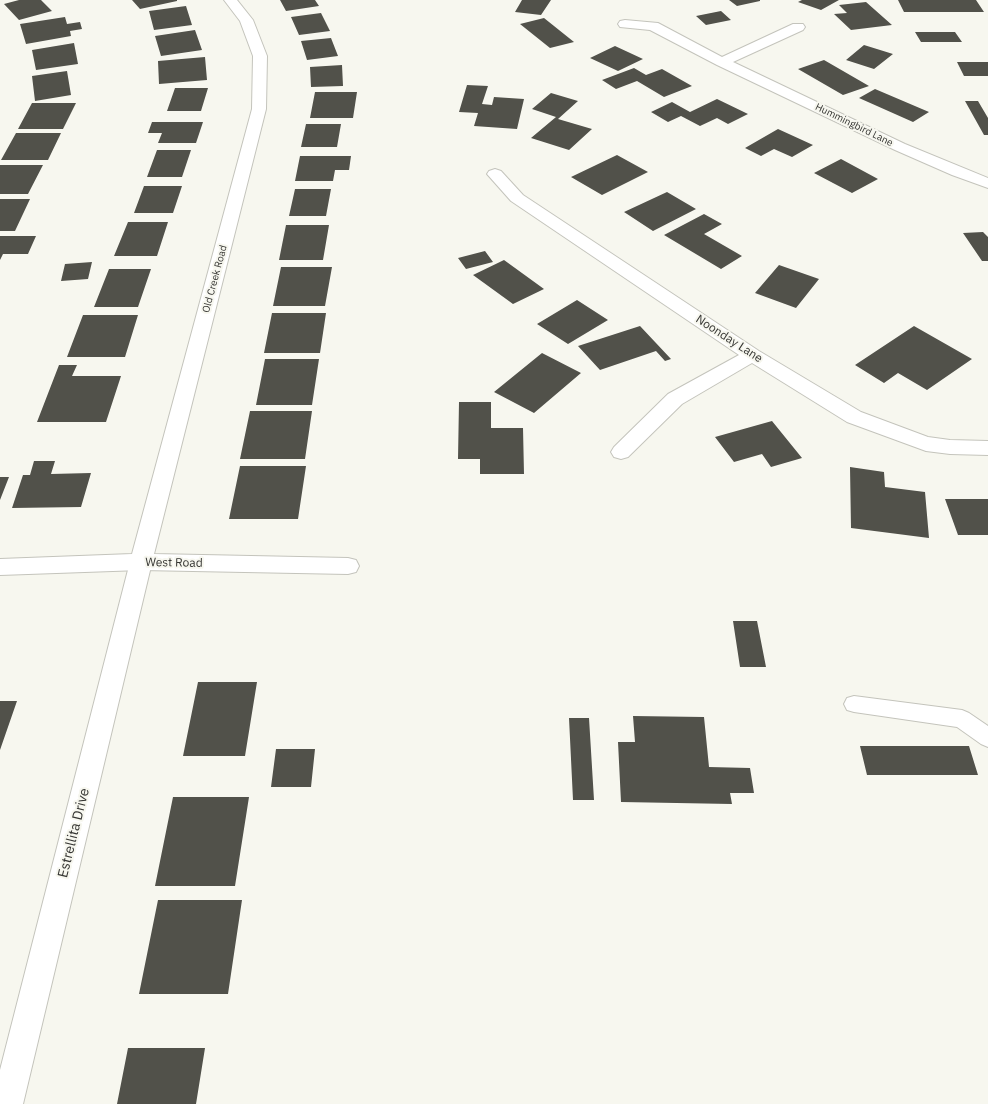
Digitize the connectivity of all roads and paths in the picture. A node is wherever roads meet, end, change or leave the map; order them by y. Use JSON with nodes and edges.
{"nodes":[{"id":1,"x":230,"y":0,"type":"edge"},
{"id":2,"x":625,"y":24,"type":"dead end"},
{"id":3,"x":798,"y":27,"type":"dead end"},
{"id":4,"x":722,"y":62,"type":"junction"},
{"id":5,"x":495,"y":174,"type":"dead end"},
{"id":6,"x":988,"y":183,"type":"edge"},
{"id":7,"x":752,"y":355,"type":"junction"},
{"id":8,"x":988,"y":448,"type":"edge"},
{"id":9,"x":621,"y":452,"type":"dead end"},
{"id":10,"x":141,"y":562,"type":"junction"},
{"id":11,"x":348,"y":566,"type":"dead end"},
{"id":12,"x":0,"y":567,"type":"edge"},
{"id":13,"x":854,"y":704,"type":"dead end"},
{"id":14,"x":988,"y":738,"type":"edge"},
{"id":15,"x":8,"y":1104,"type":"edge"}],
"edges":[{"from":1,"to":10,"type":"street","name":"Old Creek Road"},
{"from":2,"to":4,"type":"street","name":"Hummingbird Lane"},
{"from":3,"to":4,"type":"street"},
{"from":4,"to":6,"type":"street","name":"Hummingbird Lane"},
{"from":5,"to":7,"type":"street","name":"Noonday Lane"},
{"from":7,"to":8,"type":"street","name":"Noonday Lane"},
{"from":7,"to":9,"type":"street"},
{"from":10,"to":11,"type":"street","name":"West Road"},
{"from":10,"to":12,"type":"street","name":"West Road"},
{"from":10,"to":15,"type":"street","name":"Estrellita Drive"},
{"from":13,"to":14,"type":"lane"}]}
